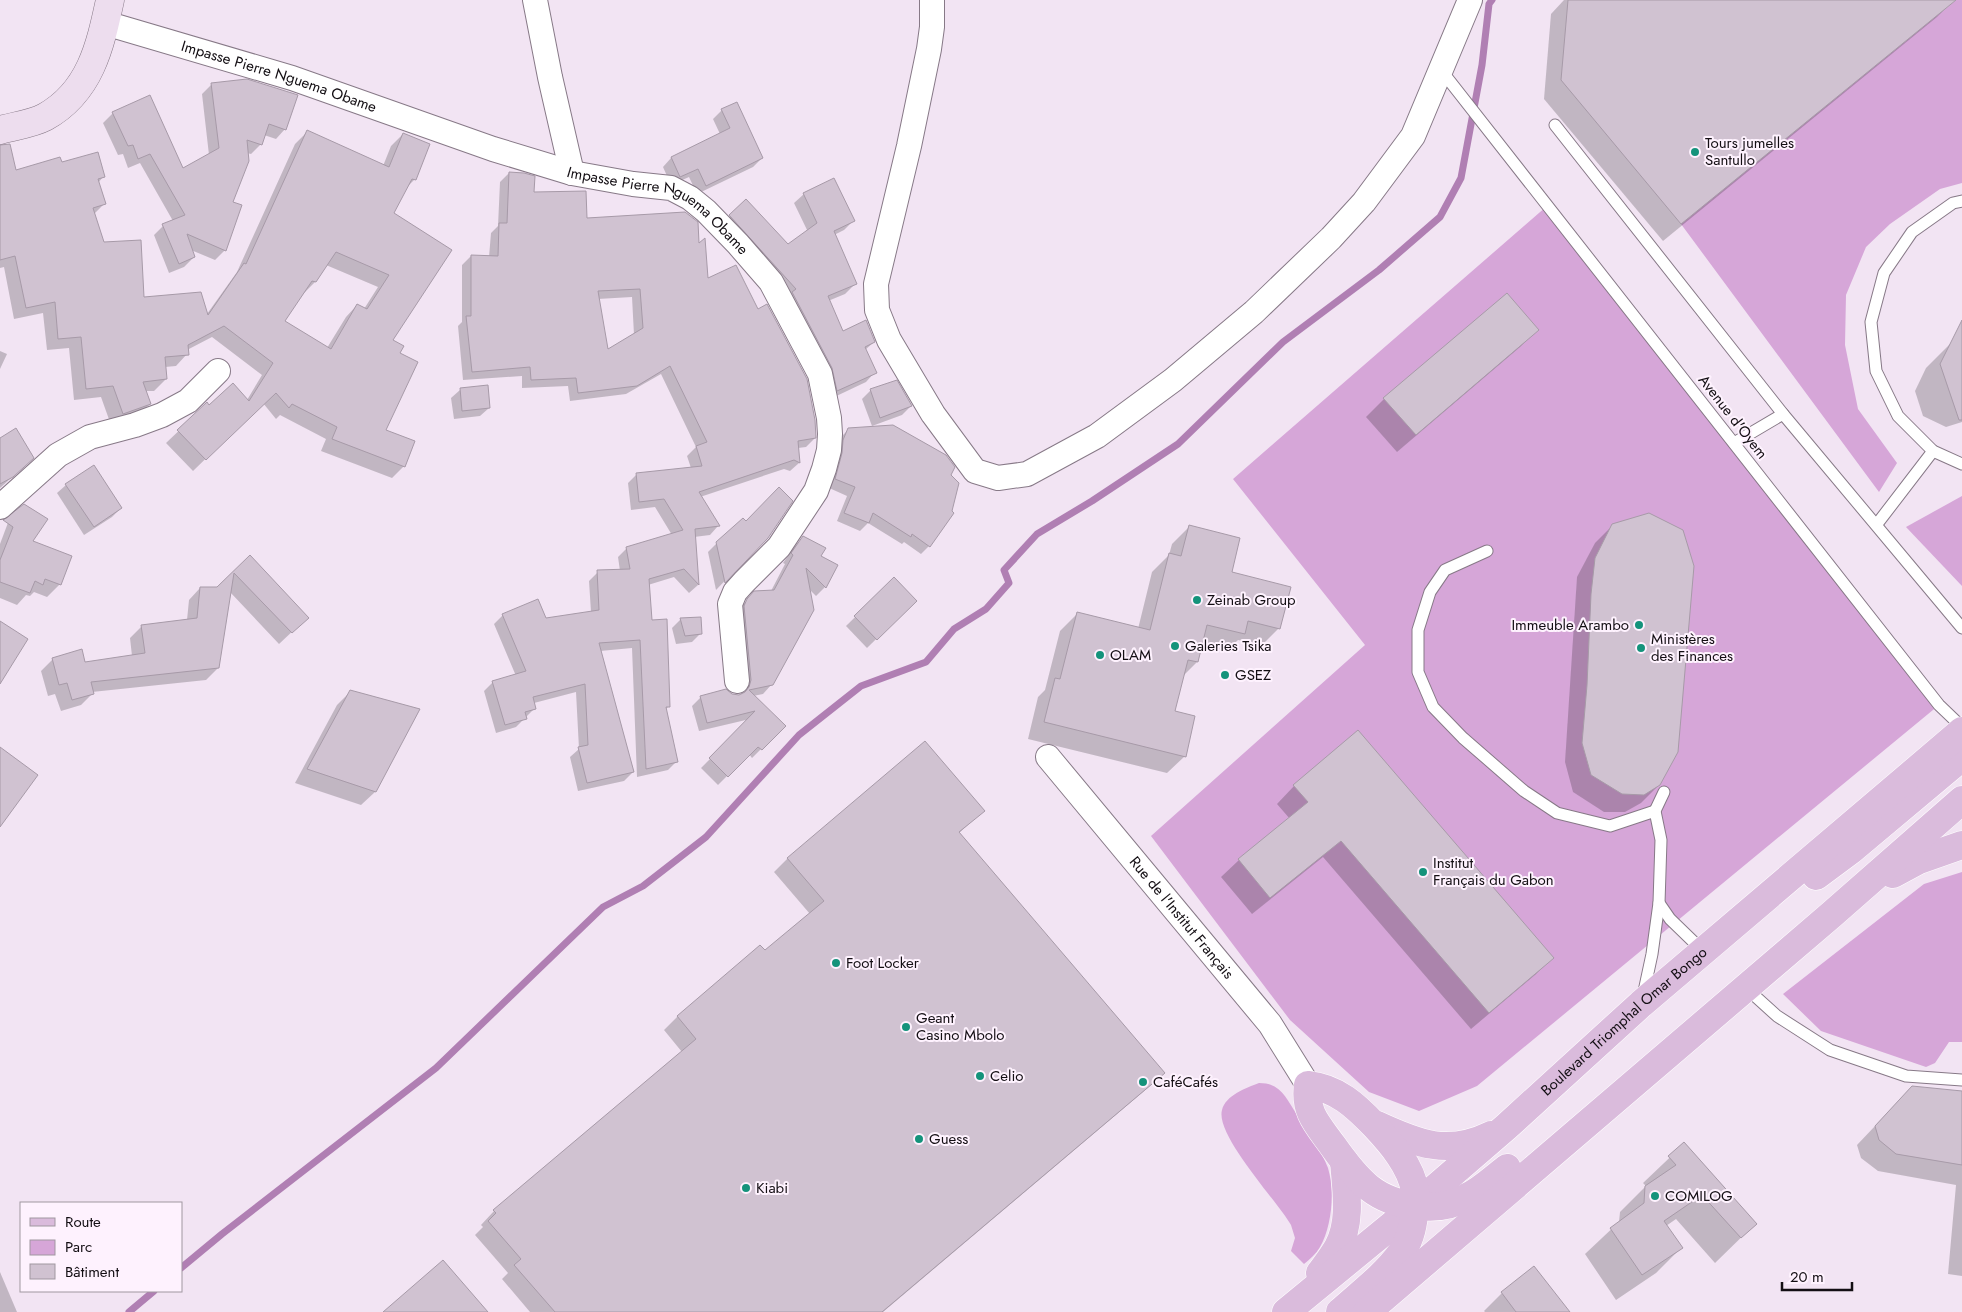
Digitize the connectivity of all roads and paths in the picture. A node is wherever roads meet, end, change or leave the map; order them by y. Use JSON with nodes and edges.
{"nodes":[{"id":1,"x":535,"y":0,"type":"edge"},
{"id":2,"x":932,"y":0,"type":"edge"},
{"id":3,"x":1470,"y":0,"type":"edge"},
{"id":4,"x":107,"y":12,"type":"edge"},
{"id":5,"x":1441,"y":70,"type":"junction"},
{"id":6,"x":1555,"y":125,"type":"dead end"},
{"id":7,"x":0,"y":130,"type":"edge"},
{"id":8,"x":572,"y":173,"type":"junction"},
{"id":9,"x":1962,"y":201,"type":"edge"},
{"id":10,"x":218,"y":371,"type":"dead end"},
{"id":11,"x":1783,"y":414,"type":"junction"},
{"id":12,"x":1734,"y":444,"type":"junction"},
{"id":13,"x":1933,"y":451,"type":"junction"},
{"id":14,"x":1962,"y":464,"type":"edge"},
{"id":15,"x":0,"y":507,"type":"edge"},
{"id":16,"x":1877,"y":524,"type":"junction"},
{"id":17,"x":1487,"y":551,"type":"dead end"},
{"id":18,"x":1962,"y":628,"type":"edge"},
{"id":19,"x":737,"y":681,"type":"dead end"},
{"id":20,"x":1962,"y":727,"type":"edge"},
{"id":21,"x":1962,"y":731,"type":"edge"},
{"id":22,"x":1048,"y":756,"type":"dead end"},
{"id":23,"x":1962,"y":757,"type":"edge"},
{"id":24,"x":1664,"y":792,"type":"dead end"},
{"id":25,"x":1962,"y":800,"type":"edge"},
{"id":26,"x":1655,"y":811,"type":"junction"},
{"id":27,"x":1962,"y":845,"type":"edge"},
{"id":28,"x":1659,"y":903,"type":"junction"},
{"id":29,"x":1746,"y":915,"type":"junction"},
{"id":30,"x":1831,"y":915,"type":"junction"},
{"id":31,"x":1703,"y":951,"type":"junction"},
{"id":32,"x":1745,"y":987,"type":"junction"},
{"id":33,"x":1641,"y":1004,"type":"junction"},
{"id":34,"x":1644,"y":1074,"type":"junction"},
{"id":35,"x":1962,"y":1080,"type":"edge"},
{"id":36,"x":1308,"y":1085,"type":"junction"},
{"id":37,"x":1371,"y":1123,"type":"junction"},
{"id":38,"x":1506,"y":1127,"type":"junction"},
{"id":39,"x":1344,"y":1161,"type":"junction"},
{"id":40,"x":1415,"y":1206,"type":"junction"},
{"id":41,"x":1294,"y":1305,"type":"edge"},
{"id":42,"x":1340,"y":1312,"type":"edge"},
{"id":43,"x":1367,"y":1312,"type":"edge"}],
"edges":[{"from":1,"to":8,"type":"street"},
{"from":2,"to":5,"type":"street"},
{"from":3,"to":5,"type":"street"},
{"from":4,"to":7,"type":"street"},
{"from":4,"to":8,"type":"street","name":"Impasse Pierre Nguema Obame"},
{"from":5,"to":12,"type":"lane","name":"Avenue d'Oyem"},
{"from":6,"to":11,"type":"lane"},
{"from":8,"to":19,"type":"street","name":"Impasse Pierre Nguema Obame"},
{"from":9,"to":13,"type":"lane"},
{"from":10,"to":15,"type":"street"},
{"from":11,"to":12,"type":"lane"},
{"from":11,"to":16,"type":"lane"},
{"from":12,"to":20,"type":"lane","name":"Avenue d'Oyem"},
{"from":13,"to":14,"type":"lane"},
{"from":13,"to":16,"type":"lane"},
{"from":16,"to":18,"type":"lane"},
{"from":17,"to":26,"type":"lane"},
{"from":21,"to":29,"type":"main road","name":"Boulevard Triomphal Omar Bongo"},
{"from":22,"to":36,"type":"street","name":"Rue de l'Institut Français"},
{"from":23,"to":29,"type":"main road"},
{"from":24,"to":26,"type":"lane"},
{"from":25,"to":30,"type":"main road"},
{"from":26,"to":28,"type":"lane"},
{"from":27,"to":30,"type":"main road"},
{"from":28,"to":31,"type":"lane"},
{"from":28,"to":33,"type":"lane"},
{"from":29,"to":31,"type":"main road","name":"Boulevard Triomphal Omar Bongo"},
{"from":30,"to":32,"type":"main road"},
{"from":31,"to":33,"type":"main road","name":"Boulevard Triomphal Omar Bongo"},
{"from":32,"to":34,"type":"main road"},
{"from":32,"to":35,"type":"lane"},
{"from":33,"to":38,"type":"main road","name":"Boulevard Triomphal Omar Bongo"},
{"from":34,"to":40,"type":"main road"},
{"from":34,"to":43,"type":"main road"},
{"from":36,"to":37,"type":"main road"},
{"from":36,"to":39,"type":"main road"},
{"from":37,"to":38,"type":"main road"},
{"from":37,"to":40,"type":"main road"},
{"from":38,"to":40,"type":"main road","name":"Boulevard Triomphal Omar Bongo"},
{"from":39,"to":40,"type":"main road"},
{"from":39,"to":41,"type":"main road"},
{"from":40,"to":41,"type":"main road","name":"Boulevard Triomphal Omar Bongo"},
{"from":40,"to":42,"type":"main road"}]}
